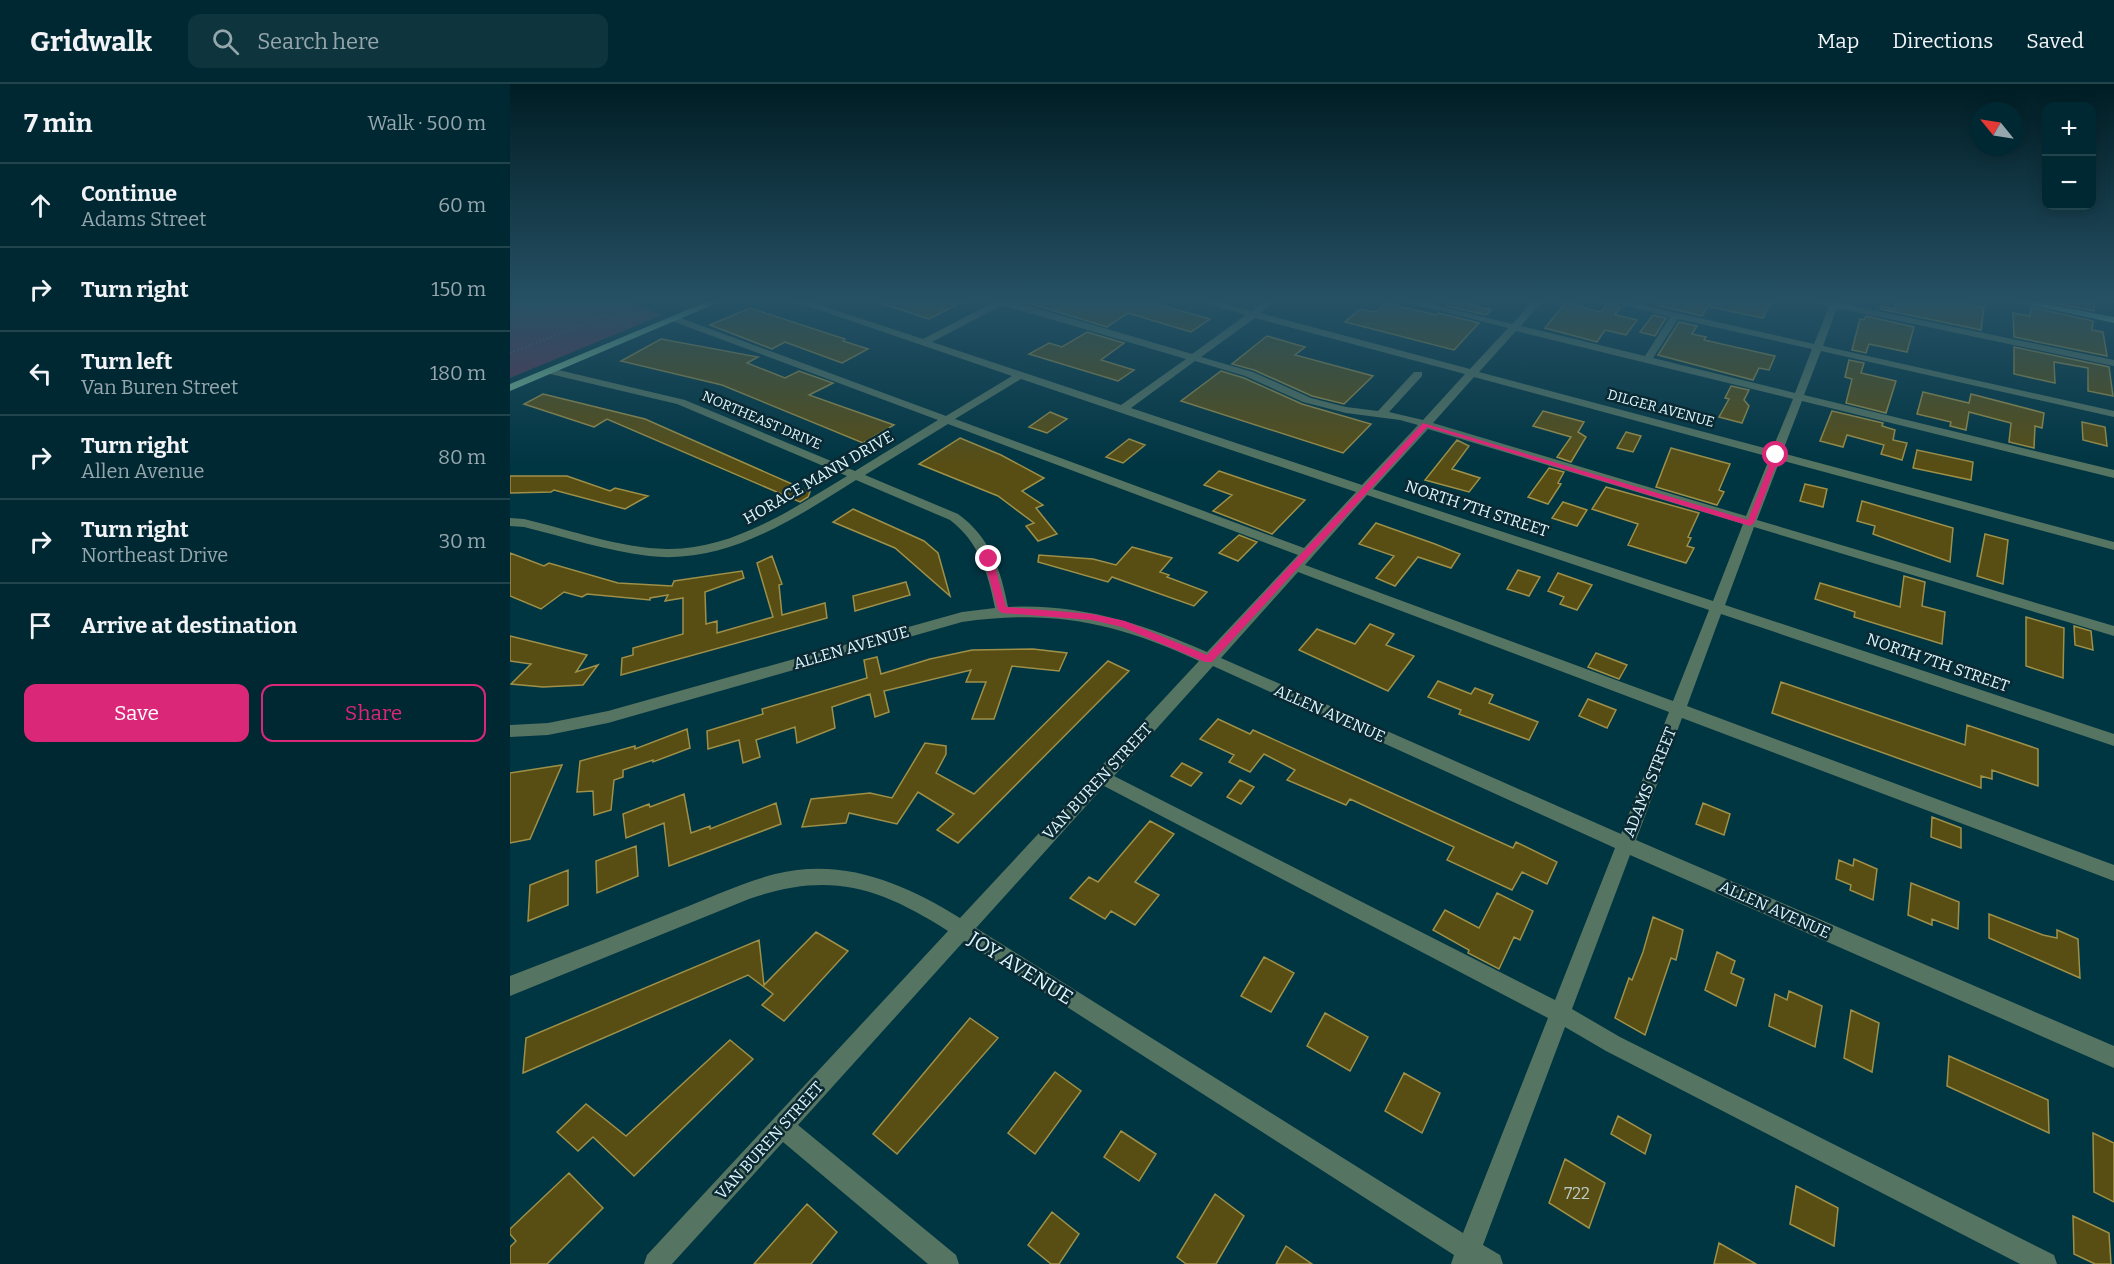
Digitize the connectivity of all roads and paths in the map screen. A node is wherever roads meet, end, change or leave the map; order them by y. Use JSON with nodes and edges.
{"nodes":[{"id":1,"x":588,"y":355,"type":"edge"},
{"id":2,"x":772,"y":355,"type":"edge"},
{"id":3,"x":960,"y":355,"type":"edge"},
{"id":4,"x":1182,"y":355,"type":"edge"},
{"id":5,"x":1196,"y":355,"type":"edge"},
{"id":6,"x":1406,"y":355,"type":"edge"},
{"id":7,"x":1489,"y":355,"type":"edge"},
{"id":8,"x":1627,"y":355,"type":"edge"},
{"id":9,"x":1650,"y":355,"type":"edge"},
{"id":10,"x":1815,"y":355,"type":"edge"},
{"id":11,"x":1854,"y":355,"type":"edge"},
{"id":12,"x":2078,"y":355,"type":"edge"},
{"id":13,"x":1192,"y":358,"type":"junction"},
{"id":14,"x":1647,"y":360,"type":"junction"},
{"id":15,"x":2114,"y":363,"type":"edge"},
{"id":16,"x":550,"y":371,"type":"junction"},
{"id":17,"x":1473,"y":373,"type":"junction"},
{"id":18,"x":1418,"y":374,"type":"dead end"},
{"id":19,"x":1020,"y":375,"type":"junction"},
{"id":20,"x":510,"y":388,"type":"edge"},
{"id":21,"x":1799,"y":398,"type":"junction"},
{"id":22,"x":1123,"y":409,"type":"junction"},
{"id":23,"x":1382,"y":413,"type":"junction"},
{"id":24,"x":2114,"y":414,"type":"edge"},
{"id":25,"x":947,"y":420,"type":"junction"},
{"id":26,"x":1425,"y":424,"type":"junction"},
{"id":27,"x":1776,"y":455,"type":"junction"},
{"id":28,"x":2114,"y":474,"type":"edge"},
{"id":29,"x":857,"y":476,"type":"junction"},
{"id":30,"x":1365,"y":490,"type":"junction"},
{"id":31,"x":510,"y":522,"type":"edge"},
{"id":32,"x":1750,"y":523,"type":"junction"},
{"id":33,"x":2114,"y":546,"type":"edge"},
{"id":34,"x":1301,"y":560,"type":"junction"},
{"id":35,"x":1718,"y":608,"type":"junction"},
{"id":36,"x":1002,"y":610,"type":"junction"},
{"id":37,"x":2114,"y":631,"type":"edge"},
{"id":38,"x":1209,"y":659,"type":"junction"},
{"id":39,"x":1678,"y":710,"type":"junction"},
{"id":40,"x":510,"y":731,"type":"edge"},
{"id":41,"x":2114,"y":740,"type":"edge"},
{"id":42,"x":1101,"y":777,"type":"junction"},
{"id":43,"x":1625,"y":844,"type":"junction"},
{"id":44,"x":2114,"y":873,"type":"edge"},
{"id":45,"x":960,"y":930,"type":"junction"},
{"id":46,"x":510,"y":986,"type":"edge"},
{"id":47,"x":1560,"y":1013,"type":"junction"},
{"id":48,"x":2114,"y":1057,"type":"edge"},
{"id":49,"x":781,"y":1126,"type":"junction"},
{"id":50,"x":1465,"y":1257,"type":"edge"},
{"id":51,"x":656,"y":1264,"type":"edge"},
{"id":52,"x":947,"y":1264,"type":"edge"},
{"id":53,"x":1491,"y":1264,"type":"edge"},
{"id":54,"x":2045,"y":1264,"type":"edge"}],
"edges":[{"from":1,"to":16,"type":"main road"},
{"from":2,"to":25,"type":"street"},
{"from":3,"to":19,"type":"street","name":"NORTH 7TH STREET"},
{"from":4,"to":13,"type":"street"},
{"from":5,"to":13,"type":"street"},
{"from":6,"to":17,"type":"street","name":"DILGER AVENUE"},
{"from":7,"to":17,"type":"street","name":"VAN BUREN STREET"},
{"from":8,"to":14,"type":"street"},
{"from":9,"to":14,"type":"street"},
{"from":10,"to":21,"type":"street","name":"ADAMS STREET"},
{"from":11,"to":24,"type":"street"},
{"from":12,"to":15,"type":"street"},
{"from":13,"to":22,"type":"street"},
{"from":13,"to":23,"type":"street"},
{"from":14,"to":21,"type":"street"},
{"from":16,"to":20,"type":"main road"},
{"from":16,"to":29,"type":"street","name":"NORTHEAST DRIVE"},
{"from":17,"to":26,"type":"street","name":"VAN BUREN STREET"},
{"from":17,"to":27,"type":"street","name":"DILGER AVENUE"},
{"from":18,"to":23,"type":"street"},
{"from":19,"to":22,"type":"street","name":"NORTH 7TH STREET"},
{"from":19,"to":25,"type":"street","name":"HORACE MANN DRIVE"},
{"from":21,"to":27,"type":"street","name":"ADAMS STREET"},
{"from":21,"to":28,"type":"street"},
{"from":22,"to":30,"type":"street","name":"NORTH 7TH STREET"},
{"from":23,"to":26,"type":"street"},
{"from":25,"to":29,"type":"street","name":"HORACE MANN DRIVE"},
{"from":25,"to":34,"type":"street"},
{"from":26,"to":30,"type":"street","name":"VAN BUREN STREET"},
{"from":26,"to":32,"type":"street"},
{"from":27,"to":32,"type":"street","name":"ADAMS STREET"},
{"from":27,"to":33,"type":"street","name":"DILGER AVENUE"},
{"from":29,"to":31,"type":"street","name":"HORACE MANN DRIVE"},
{"from":29,"to":36,"type":"street","name":"NORTHEAST DRIVE"},
{"from":30,"to":34,"type":"street","name":"VAN BUREN STREET"},
{"from":30,"to":35,"type":"street","name":"NORTH 7TH STREET"},
{"from":32,"to":35,"type":"street","name":"ADAMS STREET"},
{"from":32,"to":37,"type":"street"},
{"from":34,"to":38,"type":"street","name":"VAN BUREN STREET"},
{"from":34,"to":39,"type":"street"},
{"from":35,"to":39,"type":"street","name":"ADAMS STREET"},
{"from":35,"to":41,"type":"street","name":"NORTH 7TH STREET"},
{"from":36,"to":38,"type":"street","name":"ALLEN AVENUE"},
{"from":36,"to":40,"type":"street","name":"ALLEN AVENUE"},
{"from":38,"to":42,"type":"street","name":"VAN BUREN STREET"},
{"from":38,"to":43,"type":"street","name":"ALLEN AVENUE"},
{"from":39,"to":43,"type":"street","name":"ADAMS STREET"},
{"from":39,"to":44,"type":"street"},
{"from":42,"to":45,"type":"street","name":"VAN BUREN STREET"},
{"from":42,"to":47,"type":"street"},
{"from":43,"to":47,"type":"street","name":"ADAMS STREET"},
{"from":43,"to":48,"type":"street","name":"ALLEN AVENUE"},
{"from":45,"to":46,"type":"street","name":"JOY AVENUE"},
{"from":45,"to":49,"type":"street","name":"VAN BUREN STREET"},
{"from":45,"to":50,"type":"street","name":"JOY AVENUE"},
{"from":47,"to":50,"type":"street","name":"ADAMS STREET"},
{"from":47,"to":54,"type":"street"},
{"from":49,"to":51,"type":"street","name":"VAN BUREN STREET"},
{"from":49,"to":52,"type":"street"},
{"from":50,"to":53,"type":"street","name":"JOY AVENUE"}]}
